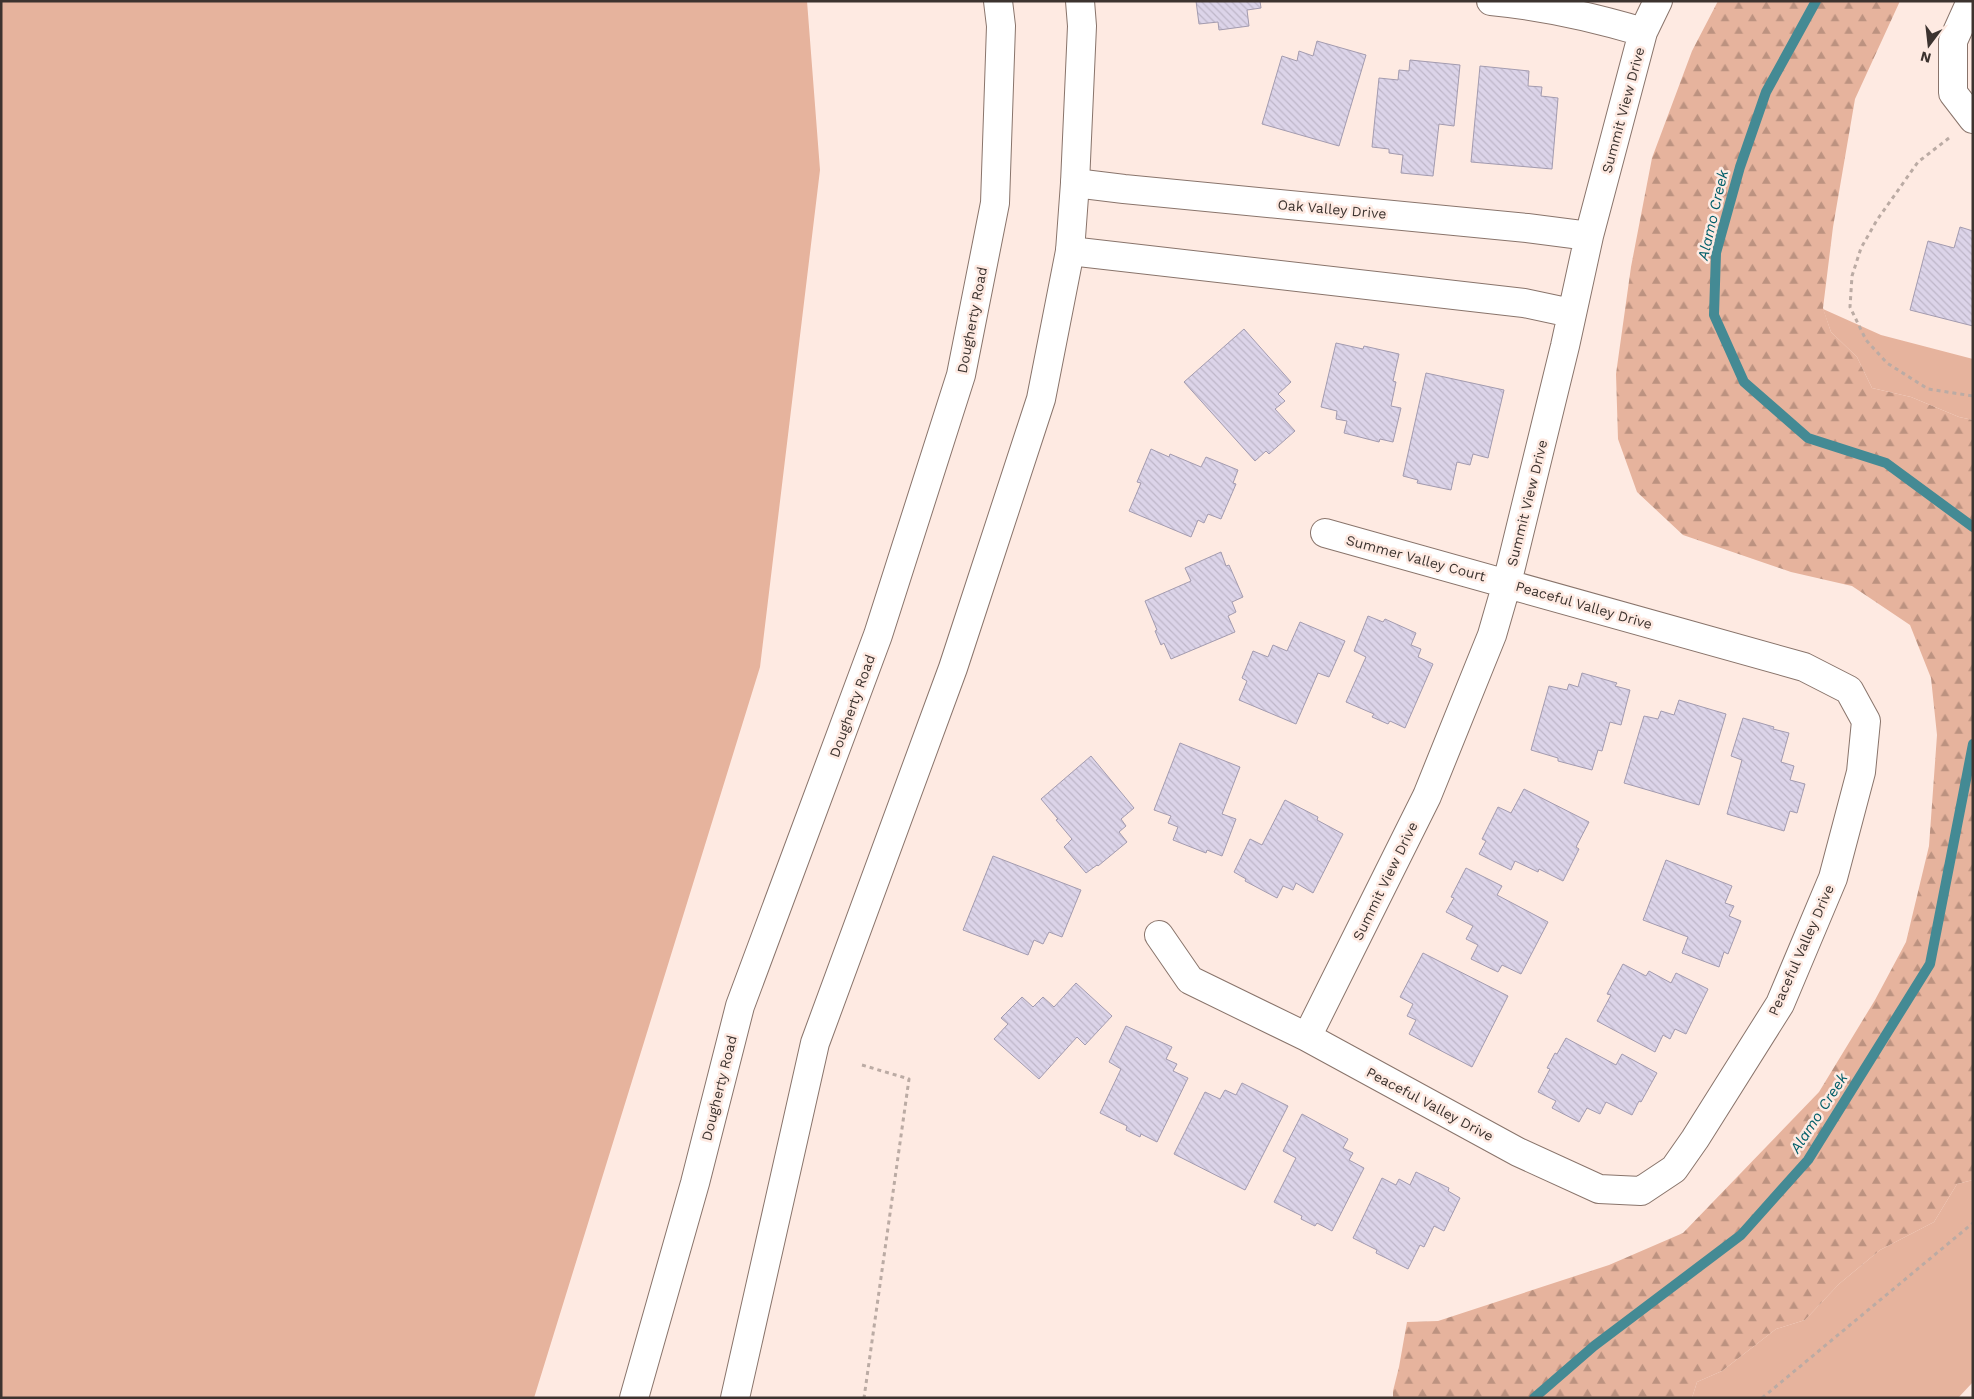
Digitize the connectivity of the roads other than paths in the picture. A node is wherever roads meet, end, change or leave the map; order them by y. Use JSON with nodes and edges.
{"nodes":[{"id":1,"x":998,"y":1,"type":"edge"},
{"id":2,"x":1080,"y":1,"type":"edge"},
{"id":3,"x":1491,"y":1,"type":"edge"},
{"id":4,"x":1658,"y":1,"type":"edge"},
{"id":5,"x":1971,"y":1,"type":"edge"},
{"id":6,"x":1643,"y":32,"type":"junction"},
{"id":7,"x":1973,"y":119,"type":"edge"},
{"id":8,"x":1075,"y":183,"type":"junction"},
{"id":9,"x":1589,"y":236,"type":"junction"},
{"id":10,"x":1070,"y":251,"type":"junction"},
{"id":11,"x":1571,"y":313,"type":"junction"},
{"id":12,"x":1325,"y":533,"type":"dead end"},
{"id":13,"x":1507,"y":582,"type":"junction"},
{"id":14,"x":1159,"y":934,"type":"dead end"},
{"id":15,"x":1307,"y":1037,"type":"junction"},
{"id":16,"x":634,"y":1398,"type":"edge"},
{"id":17,"x":735,"y":1398,"type":"edge"}],
"edges":[{"from":1,"to":16,"type":"street","name":"Dougherty Road"},
{"from":2,"to":8,"type":"street"},
{"from":3,"to":6,"type":"street"},
{"from":4,"to":6,"type":"street","name":"Summit View Drive"},
{"from":5,"to":7,"type":"street"},
{"from":6,"to":9,"type":"street","name":"Summit View Drive"},
{"from":8,"to":9,"type":"street","name":"Oak Valley Drive"},
{"from":8,"to":10,"type":"street"},
{"from":9,"to":11,"type":"street","name":"Summit View Drive"},
{"from":10,"to":11,"type":"street"},
{"from":10,"to":17,"type":"street"},
{"from":11,"to":13,"type":"street","name":"Summit View Drive"},
{"from":12,"to":13,"type":"street","name":"Summer Valley Court"},
{"from":13,"to":15,"type":"street","name":"Summit View Drive"},
{"from":13,"to":15,"type":"street","name":"Peaceful Valley Drive"},
{"from":14,"to":15,"type":"street","name":"Peaceful Valley Drive"}]}
